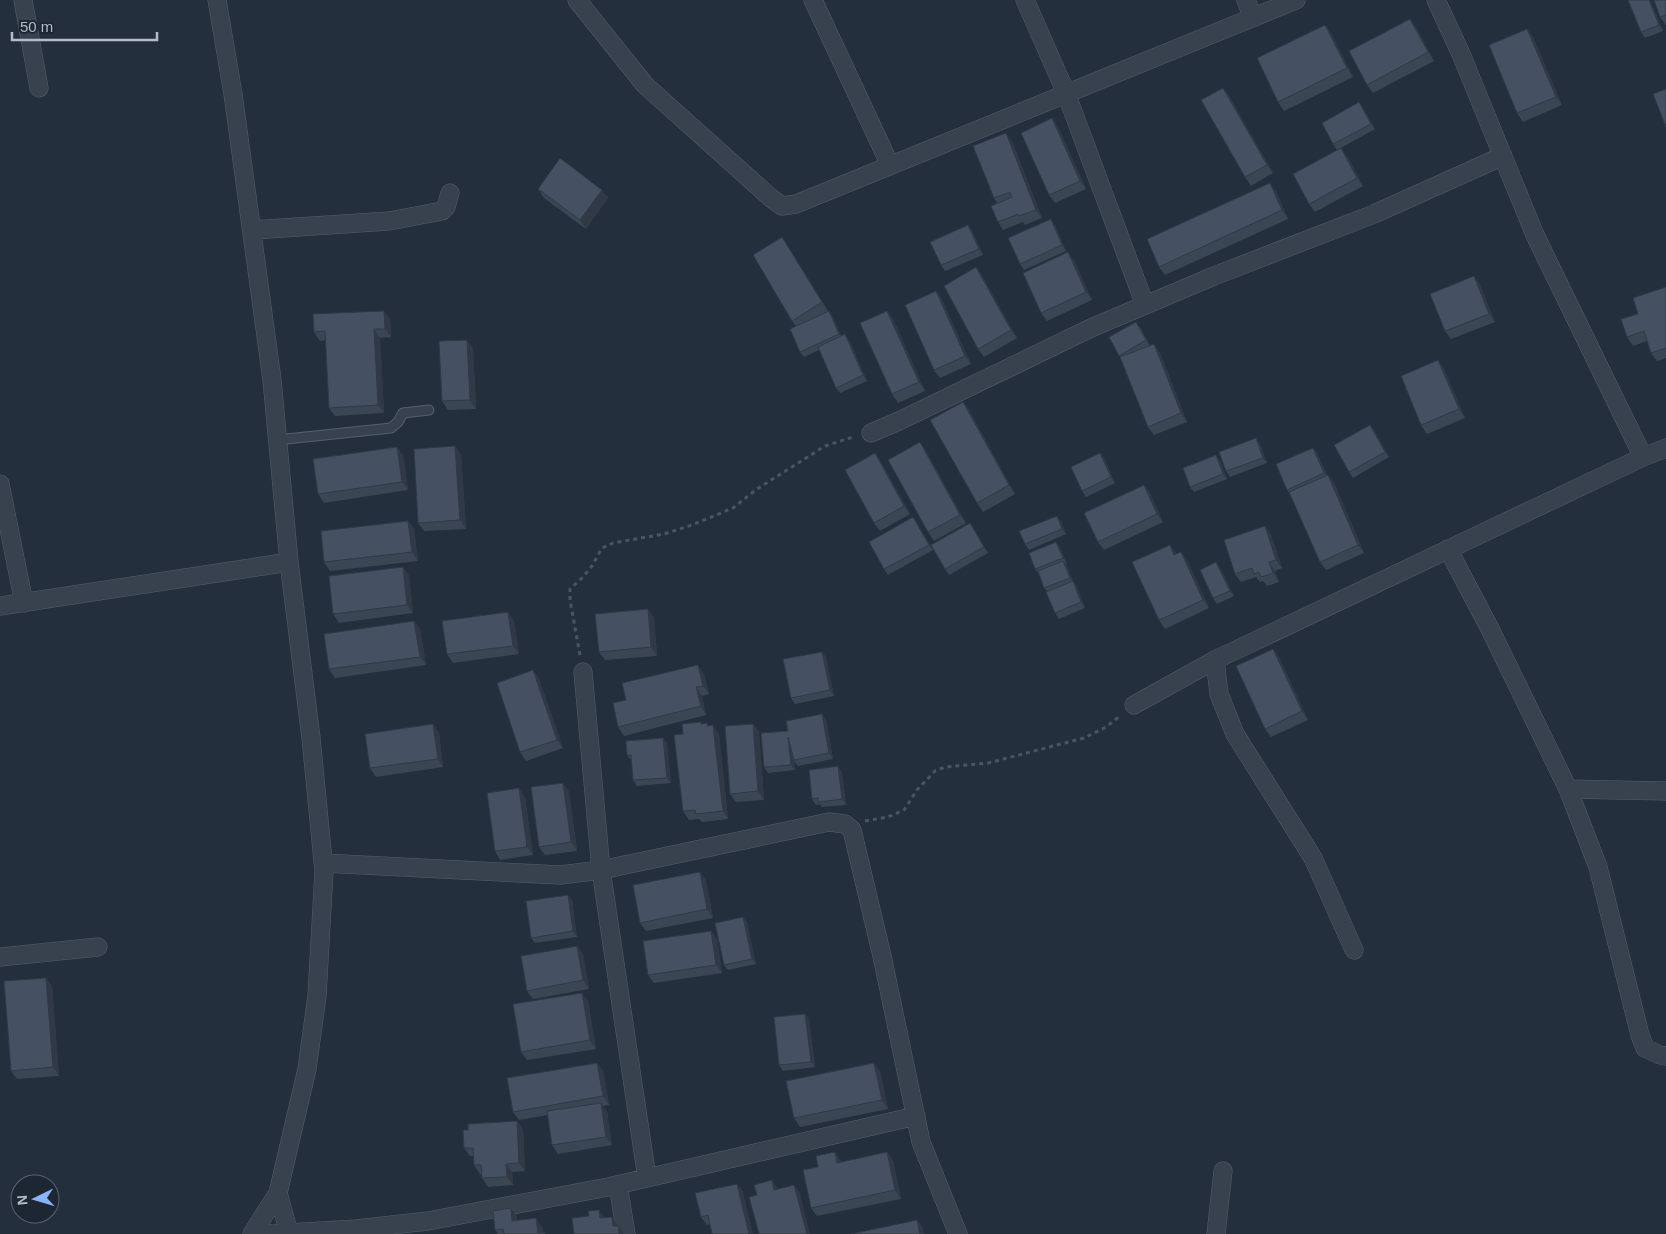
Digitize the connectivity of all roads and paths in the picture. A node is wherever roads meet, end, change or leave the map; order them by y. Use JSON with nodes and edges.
{"nodes":[{"id":1,"x":23,"y":0,"type":"edge"},
{"id":2,"x":217,"y":0,"type":"edge"},
{"id":3,"x":577,"y":0,"type":"edge"},
{"id":4,"x":813,"y":0,"type":"edge"},
{"id":5,"x":1025,"y":0,"type":"edge"},
{"id":6,"x":1246,"y":0,"type":"edge"},
{"id":7,"x":1296,"y":0,"type":"edge"},
{"id":8,"x":1436,"y":0,"type":"edge"},
{"id":9,"x":1253,"y":18,"type":"junction"},
{"id":10,"x":39,"y":88,"type":"dead end"},
{"id":11,"x":1066,"y":93,"type":"junction"},
{"id":12,"x":1503,"y":156,"type":"junction"},
{"id":13,"x":890,"y":165,"type":"junction"},
{"id":14,"x":450,"y":193,"type":"dead end"},
{"id":15,"x":252,"y":230,"type":"junction"},
{"id":16,"x":1145,"y":305,"type":"junction"},
{"id":17,"x":429,"y":410,"type":"dead end"},
{"id":18,"x":871,"y":433,"type":"joint"},
{"id":19,"x":277,"y":440,"type":"junction"},
{"id":20,"x":1666,"y":449,"type":"edge"},
{"id":21,"x":1644,"y":457,"type":"junction"},
{"id":22,"x":0,"y":484,"type":"edge"},
{"id":23,"x":1448,"y":549,"type":"junction"},
{"id":24,"x":289,"y":562,"type":"junction"},
{"id":25,"x":24,"y":602,"type":"junction"},
{"id":26,"x":0,"y":606,"type":"edge"},
{"id":27,"x":1215,"y":660,"type":"junction"},
{"id":28,"x":583,"y":672,"type":"joint"},
{"id":29,"x":1134,"y":705,"type":"joint"},
{"id":30,"x":1568,"y":789,"type":"junction"},
{"id":31,"x":1666,"y":791,"type":"edge"},
{"id":32,"x":845,"y":824,"type":"junction"},
{"id":33,"x":323,"y":863,"type":"junction"},
{"id":34,"x":601,"y":870,"type":"junction"},
{"id":35,"x":98,"y":946,"type":"dead end"},
{"id":36,"x":1354,"y":950,"type":"dead end"},
{"id":37,"x":0,"y":957,"type":"edge"},
{"id":38,"x":1666,"y":1056,"type":"edge"},
{"id":39,"x":916,"y":1116,"type":"junction"},
{"id":40,"x":1223,"y":1171,"type":"dead end"},
{"id":41,"x":647,"y":1178,"type":"junction"},
{"id":42,"x":618,"y":1185,"type":"junction"},
{"id":43,"x":278,"y":1193,"type":"junction"},
{"id":44,"x":428,"y":1228,"type":"edge"},
{"id":45,"x":289,"y":1233,"type":"junction"},
{"id":46,"x":252,"y":1234,"type":"edge"},
{"id":47,"x":269,"y":1234,"type":"edge"},
{"id":48,"x":626,"y":1234,"type":"edge"},
{"id":49,"x":958,"y":1234,"type":"edge"},
{"id":50,"x":1216,"y":1234,"type":"edge"}],
"edges":[{"from":1,"to":10,"type":"street"},
{"from":2,"to":15,"type":"street"},
{"from":3,"to":13,"type":"street"},
{"from":4,"to":13,"type":"street"},
{"from":5,"to":11,"type":"street"},
{"from":6,"to":9,"type":"street"},
{"from":7,"to":9,"type":"street"},
{"from":8,"to":12,"type":"street"},
{"from":9,"to":11,"type":"street"},
{"from":11,"to":13,"type":"street"},
{"from":11,"to":16,"type":"street"},
{"from":12,"to":16,"type":"street"},
{"from":12,"to":21,"type":"street"},
{"from":14,"to":15,"type":"street"},
{"from":15,"to":19,"type":"street"},
{"from":16,"to":18,"type":"street"},
{"from":17,"to":19,"type":"lane"},
{"from":18,"to":28,"type":"path"},
{"from":19,"to":24,"type":"street"},
{"from":20,"to":21,"type":"street"},
{"from":21,"to":23,"type":"street"},
{"from":22,"to":25,"type":"street"},
{"from":23,"to":27,"type":"street"},
{"from":23,"to":30,"type":"street"},
{"from":24,"to":25,"type":"street"},
{"from":24,"to":33,"type":"street"},
{"from":25,"to":26,"type":"street"},
{"from":27,"to":29,"type":"street"},
{"from":27,"to":36,"type":"street"},
{"from":28,"to":34,"type":"street"},
{"from":29,"to":32,"type":"path"},
{"from":30,"to":31,"type":"street"},
{"from":30,"to":38,"type":"street"},
{"from":32,"to":34,"type":"street"},
{"from":32,"to":39,"type":"street"},
{"from":33,"to":34,"type":"street"},
{"from":33,"to":43,"type":"street"},
{"from":34,"to":41,"type":"street"},
{"from":35,"to":37,"type":"street"},
{"from":39,"to":41,"type":"street"},
{"from":39,"to":49,"type":"street"},
{"from":40,"to":50,"type":"street"},
{"from":41,"to":42,"type":"street"},
{"from":42,"to":44,"type":"street"},
{"from":42,"to":48,"type":"street"},
{"from":43,"to":45,"type":"street"},
{"from":43,"to":46,"type":"street"},
{"from":44,"to":45,"type":"street"},
{"from":45,"to":47,"type":"street"}]}
